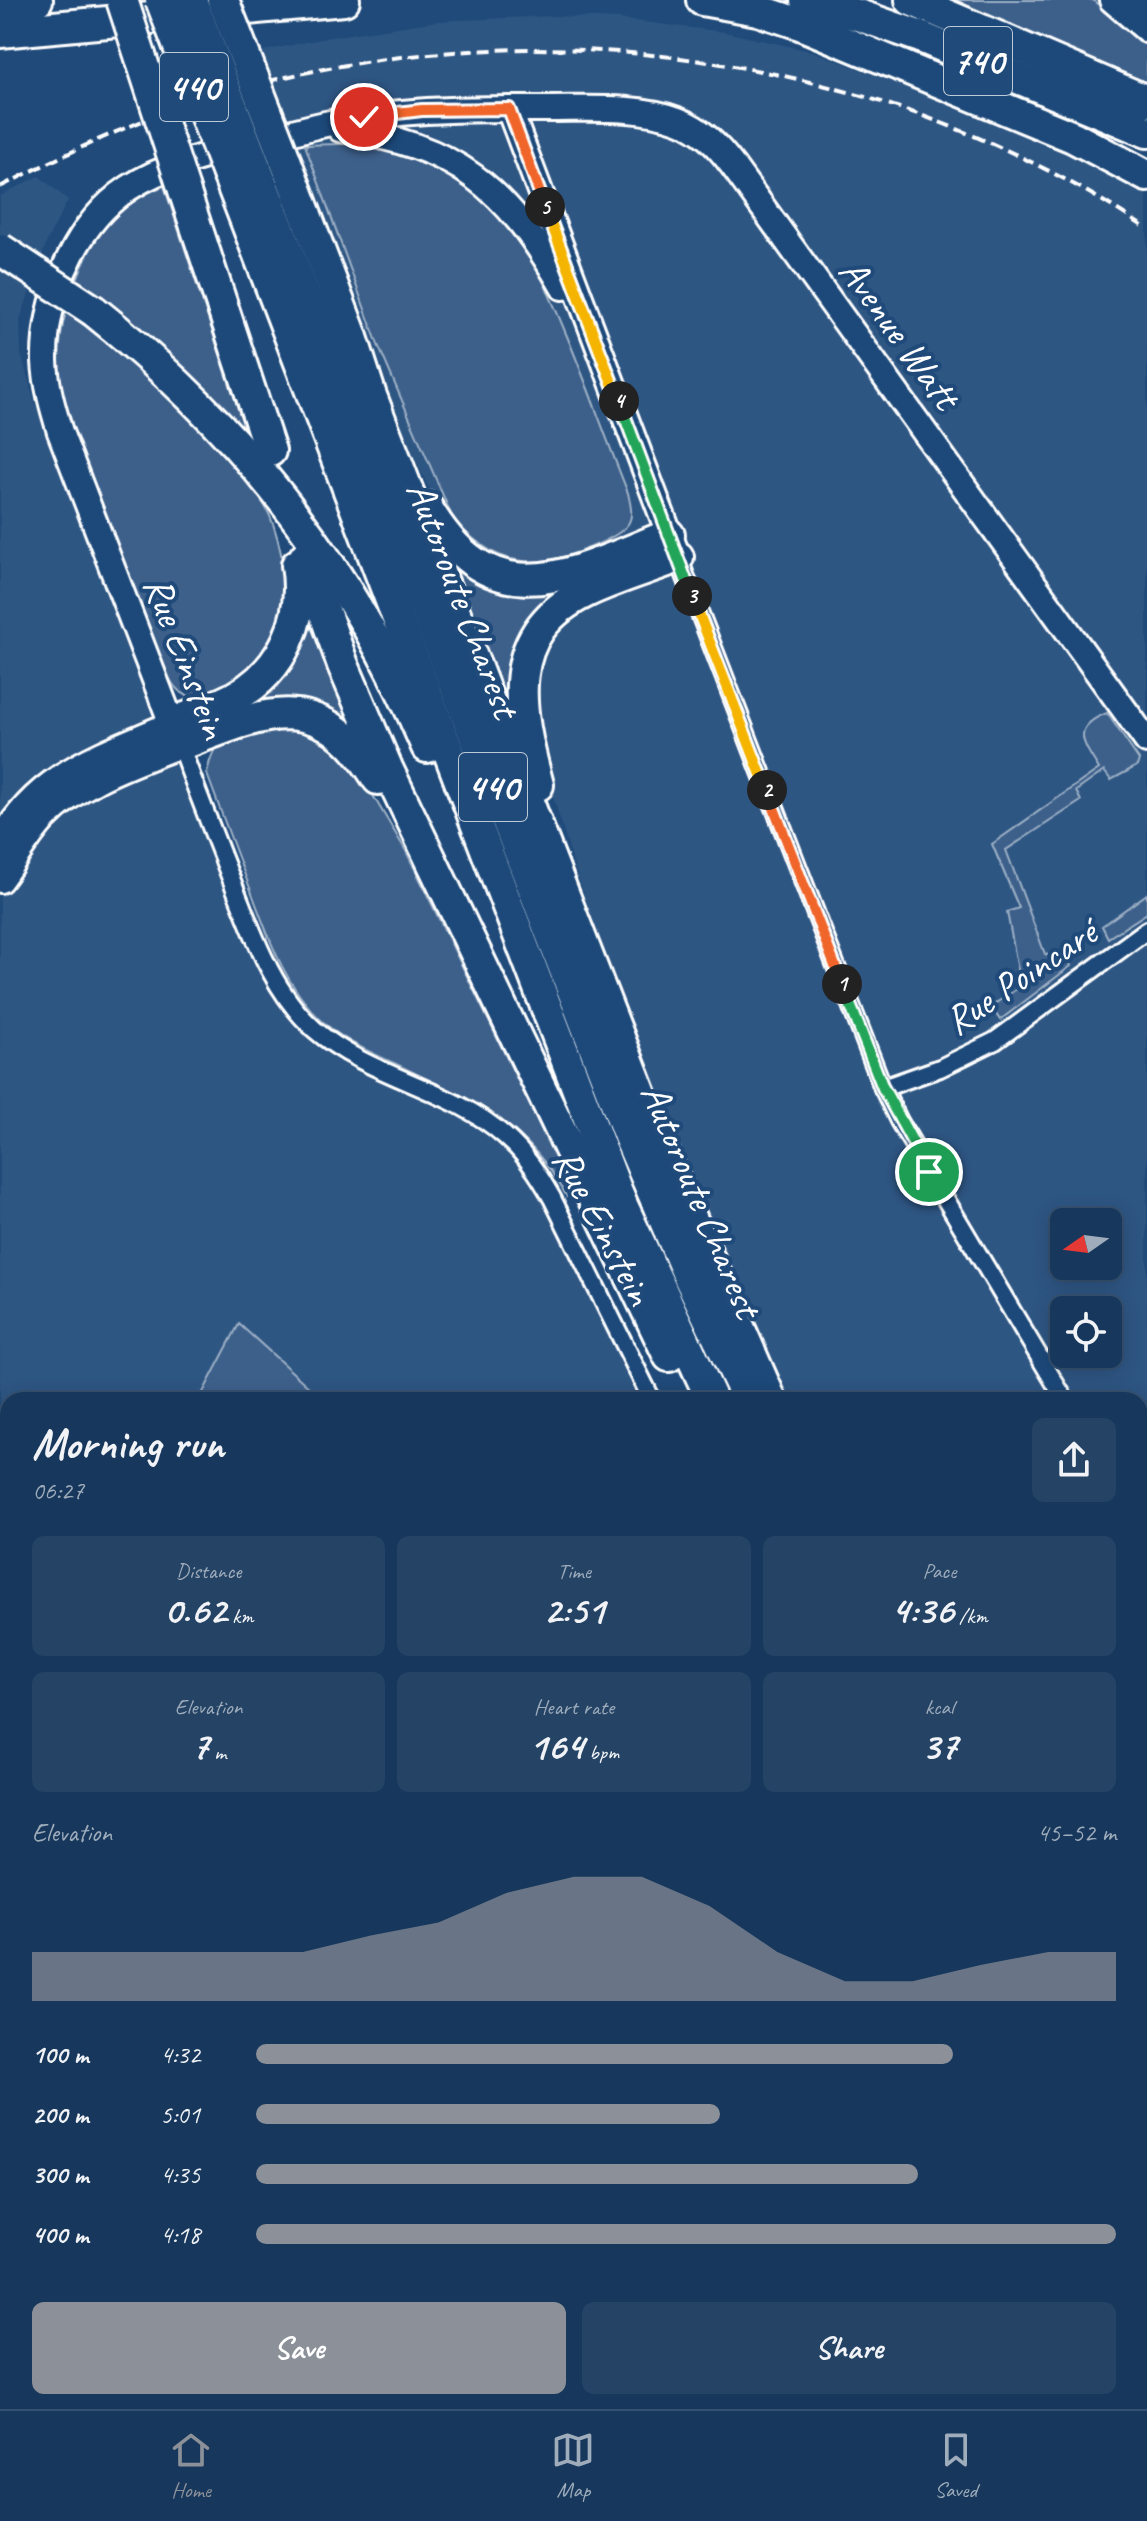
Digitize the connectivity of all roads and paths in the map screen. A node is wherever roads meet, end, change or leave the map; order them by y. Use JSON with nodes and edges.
{"nodes":[{"id":1,"x":37,"y":0,"type":"edge"},
{"id":2,"x":122,"y":0,"type":"edge"},
{"id":3,"x":161,"y":0,"type":"edge"},
{"id":4,"x":191,"y":0,"type":"edge"},
{"id":5,"x":223,"y":0,"type":"edge"},
{"id":6,"x":344,"y":0,"type":"edge"},
{"id":7,"x":702,"y":0,"type":"edge"},
{"id":8,"x":806,"y":0,"type":"edge"},
{"id":9,"x":911,"y":0,"type":"edge"},
{"id":10,"x":1112,"y":0,"type":"edge"},
{"id":11,"x":1141,"y":0,"type":"edge"},
{"id":12,"x":0,"y":4,"type":"edge"},
{"id":13,"x":1147,"y":6,"type":"edge"},
{"id":14,"x":257,"y":8,"type":"junction"},
{"id":15,"x":1147,"y":30,"type":"edge"},
{"id":16,"x":0,"y":32,"type":"edge"},
{"id":17,"x":0,"y":51,"type":"edge"},
{"id":18,"x":1147,"y":101,"type":"edge"},
{"id":19,"x":509,"y":109,"type":"junction"},
{"id":20,"x":318,"y":125,"type":"junction"},
{"id":21,"x":1147,"y":132,"type":"edge"},
{"id":22,"x":256,"y":166,"type":"junction"},
{"id":23,"x":1147,"y":176,"type":"edge"},
{"id":24,"x":0,"y":249,"type":"edge"},
{"id":25,"x":351,"y":334,"type":"junction"},
{"id":26,"x":603,"y":356,"type":"junction"},
{"id":27,"x":270,"y":451,"type":"dead end"},
{"id":28,"x":673,"y":546,"type":"junction"},
{"id":29,"x":176,"y":735,"type":"junction"},
{"id":30,"x":1147,"y":741,"type":"edge"},
{"id":31,"x":0,"y":844,"type":"edge"},
{"id":32,"x":0,"y":880,"type":"edge"},
{"id":33,"x":462,"y":924,"type":"junction"},
{"id":34,"x":1147,"y":930,"type":"edge"},
{"id":35,"x":609,"y":1012,"type":"junction"},
{"id":36,"x":883,"y":1088,"type":"junction"},
{"id":37,"x":622,"y":1205,"type":"junction"},
{"id":38,"x":648,"y":1392,"type":"edge"},
{"id":39,"x":688,"y":1392,"type":"edge"},
{"id":40,"x":708,"y":1392,"type":"edge"},
{"id":41,"x":744,"y":1392,"type":"edge"},
{"id":42,"x":767,"y":1392,"type":"edge"},
{"id":43,"x":1060,"y":1392,"type":"edge"}],
"edges":[{"from":1,"to":12,"type":"highway"},
{"from":2,"to":27,"type":"highway","bridge":true},
{"from":3,"to":22,"type":"highway","name":"Autoroute Charest","number":"440","bridge":true},
{"from":4,"to":22,"type":"highway","name":"Autoroute Charest","number":"440","bridge":true},
{"from":5,"to":22,"type":"highway","bridge":true},
{"from":6,"to":14,"type":"highway"},
{"from":7,"to":23,"type":"highway"},
{"from":8,"to":21,"type":"highway","number":"740"},
{"from":9,"to":18,"type":"highway","number":"740"},
{"from":10,"to":15,"type":"street"},
{"from":11,"to":13,"type":"street"},
{"from":14,"to":16,"type":"highway"},
{"from":14,"to":17,"type":"highway"},
{"from":19,"to":20,"type":"street","name":"Rue Einstein"},
{"from":19,"to":26,"type":"street"},
{"from":19,"to":30,"type":"street","name":"Avenue Watt"},
{"from":20,"to":26,"type":"street"},
{"from":20,"to":29,"type":"street","name":"Rue Einstein"},
{"from":22,"to":25,"type":"highway"},
{"from":22,"to":37,"type":"highway","name":"Autoroute Charest","number":"440"},
{"from":22,"to":41,"type":"highway","name":"Autoroute Charest","number":"440"},
{"from":24,"to":37,"type":"highway","bridge":true},
{"from":25,"to":28,"type":"highway"},
{"from":25,"to":35,"type":"highway"},
{"from":26,"to":28,"type":"street"},
{"from":28,"to":35,"type":"highway"},
{"from":28,"to":36,"type":"street"},
{"from":29,"to":31,"type":"street"},
{"from":29,"to":32,"type":"street"},
{"from":29,"to":33,"type":"highway"},
{"from":29,"to":33,"type":"highway"},
{"from":29,"to":38,"type":"street","name":"Rue Einstein"},
{"from":33,"to":39,"type":"highway"},
{"from":34,"to":36,"type":"street","name":"Rue Poincaré"},
{"from":35,"to":42,"type":"highway"},
{"from":36,"to":43,"type":"street"},
{"from":37,"to":40,"type":"highway","name":"Autoroute Charest","number":"440"}]}
